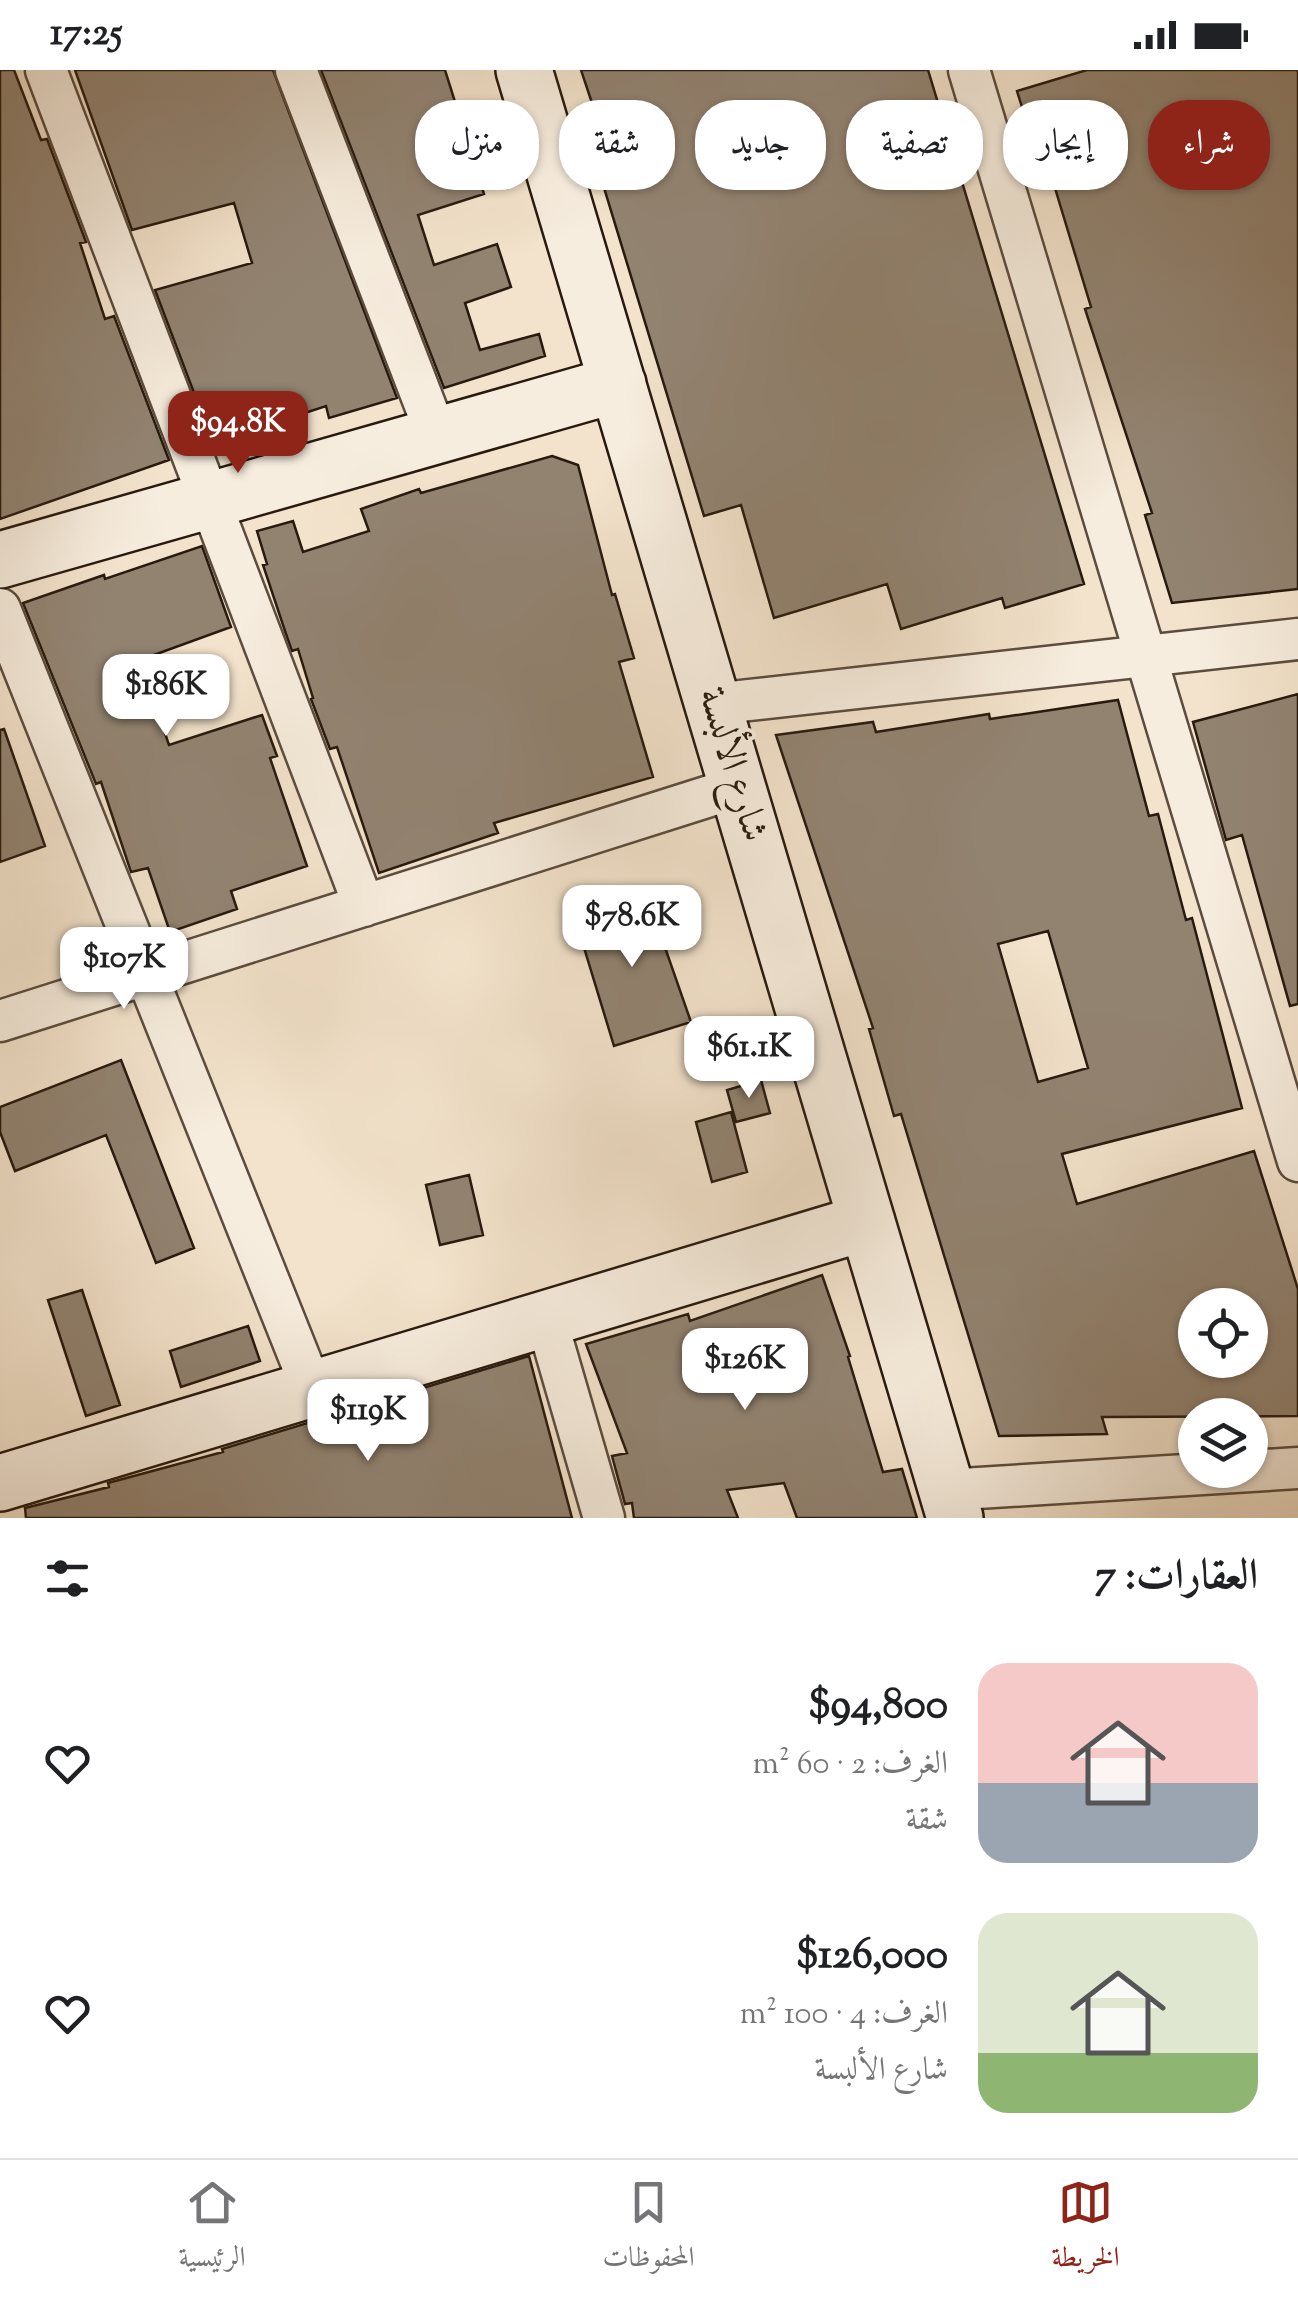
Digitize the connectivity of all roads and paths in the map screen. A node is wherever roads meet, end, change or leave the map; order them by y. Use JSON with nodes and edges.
{"nodes":[{"id":1,"x":46,"y":70,"type":"edge"},
{"id":2,"x":296,"y":70,"type":"edge"},
{"id":3,"x":524,"y":70,"type":"edge"},
{"id":4,"x":969,"y":70,"type":"edge"},
{"id":5,"x":618,"y":384,"type":"junction"},
{"id":6,"x":437,"y":436,"type":"junction"},
{"id":7,"x":210,"y":500,"type":"junction"},
{"id":8,"x":0,"y":560,"type":"edge"},
{"id":9,"x":0,"y":608,"type":"edge"},
{"id":10,"x":1298,"y":639,"type":"edge"},
{"id":11,"x":1143,"y":656,"type":"junction"},
{"id":12,"x":713,"y":704,"type":"junction"},
{"id":13,"x":738,"y":787,"type":"junction"},
{"id":14,"x":364,"y":906,"type":"junction"},
{"id":15,"x":146,"y":974,"type":"junction"},
{"id":16,"x":0,"y":1021,"type":"edge"},
{"id":17,"x":1298,"y":1161,"type":"edge"},
{"id":18,"x":866,"y":1222,"type":"junction"},
{"id":19,"x":546,"y":1318,"type":"junction"},
{"id":20,"x":312,"y":1389,"type":"junction"},
{"id":21,"x":1298,"y":1468,"type":"edge"},
{"id":22,"x":0,"y":1483,"type":"edge"},
{"id":23,"x":950,"y":1504,"type":"edge"},
{"id":24,"x":604,"y":1518,"type":"edge"}],
"edges":[{"from":1,"to":7,"type":"street"},
{"from":2,"to":6,"type":"street"},
{"from":3,"to":5,"type":"main road","name":"شارع الألبسة"},
{"from":4,"to":11,"type":"street"},
{"from":5,"to":6,"type":"main road"},
{"from":5,"to":12,"type":"main road","name":"شارع الألبسة"},
{"from":6,"to":7,"type":"main road"},
{"from":7,"to":8,"type":"main road"},
{"from":7,"to":14,"type":"street"},
{"from":9,"to":15,"type":"street"},
{"from":10,"to":11,"type":"street"},
{"from":11,"to":12,"type":"street"},
{"from":11,"to":17,"type":"street"},
{"from":12,"to":13,"type":"main road","name":"شارع الألبسة"},
{"from":13,"to":14,"type":"street"},
{"from":13,"to":18,"type":"main road","name":"شارع الألبسة"},
{"from":14,"to":15,"type":"street"},
{"from":15,"to":16,"type":"street"},
{"from":15,"to":20,"type":"street"},
{"from":18,"to":19,"type":"main road"},
{"from":18,"to":23,"type":"main road","name":"شارع الألبسة"},
{"from":19,"to":20,"type":"main road"},
{"from":19,"to":24,"type":"street"},
{"from":20,"to":22,"type":"main road"},
{"from":21,"to":23,"type":"street"}]}
